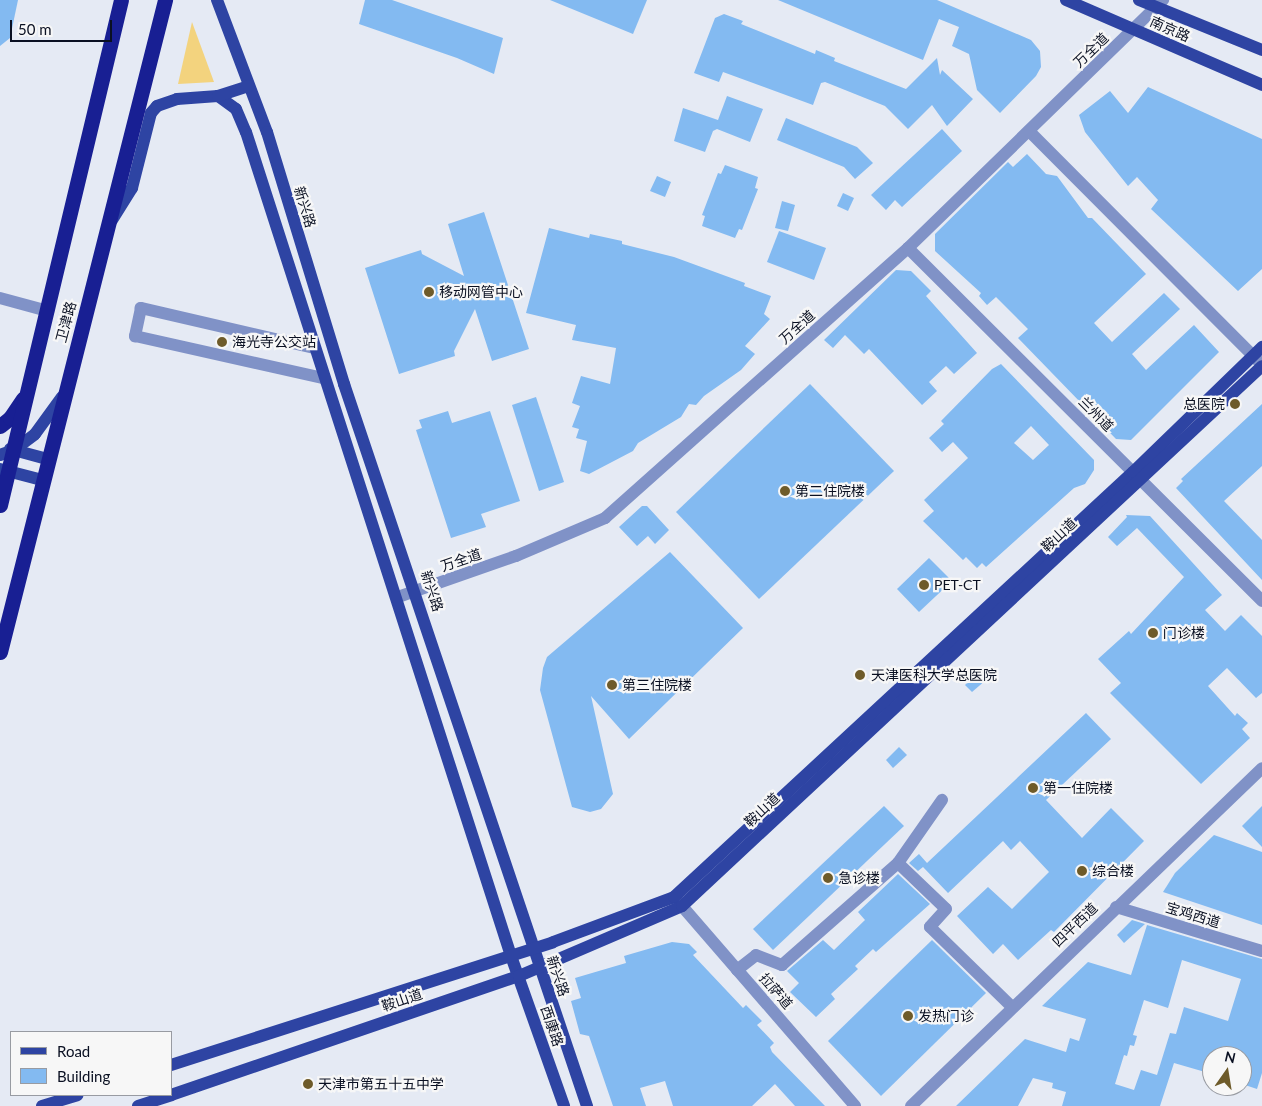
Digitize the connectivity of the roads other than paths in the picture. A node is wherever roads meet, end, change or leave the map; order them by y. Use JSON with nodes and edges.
{"nodes":[{"id":1,"x":121,"y":0,"type":"edge"},
{"id":2,"x":165,"y":0,"type":"edge"},
{"id":3,"x":217,"y":0,"type":"edge"},
{"id":4,"x":1066,"y":0,"type":"edge"},
{"id":5,"x":1139,"y":0,"type":"edge"},
{"id":6,"x":1160,"y":4,"type":"edge"},
{"id":7,"x":1134,"y":29,"type":"junction"},
{"id":8,"x":1262,"y":50,"type":"edge"},
{"id":9,"x":1262,"y":85,"type":"edge"},
{"id":10,"x":248,"y":86,"type":"junction"},
{"id":11,"x":218,"y":96,"type":"junction"},
{"id":12,"x":1029,"y":131,"type":"junction"},
{"id":13,"x":108,"y":226,"type":"junction"},
{"id":14,"x":908,"y":248,"type":"junction"},
{"id":15,"x":0,"y":298,"type":"edge"},
{"id":16,"x":48,"y":311,"type":"junction"},
{"id":17,"x":314,"y":348,"type":"junction"},
{"id":18,"x":1257,"y":351,"type":"edge"},
{"id":19,"x":1262,"y":366,"type":"edge"},
{"id":20,"x":324,"y":378,"type":"junction"},
{"id":21,"x":30,"y":387,"type":"junction"},
{"id":22,"x":63,"y":395,"type":"junction"},
{"id":23,"x":0,"y":426,"type":"edge"},
{"id":24,"x":5,"y":451,"type":"edge"},
{"id":25,"x":47,"y":458,"type":"junction"},
{"id":26,"x":4,"y":470,"type":"edge"},
{"id":27,"x":1137,"y":476,"type":"junction"},
{"id":28,"x":42,"y":480,"type":"junction"},
{"id":29,"x":0,"y":505,"type":"edge"},
{"id":30,"x":417,"y":591,"type":"junction"},
{"id":31,"x":398,"y":597,"type":"junction"},
{"id":32,"x":1262,"y":601,"type":"edge"},
{"id":33,"x":0,"y":652,"type":"edge"},
{"id":34,"x":1262,"y":768,"type":"edge"},
{"id":35,"x":942,"y":800,"type":"dead end"},
{"id":36,"x":898,"y":863,"type":"junction"},
{"id":37,"x":678,"y":901,"type":"junction"},
{"id":38,"x":1116,"y":906,"type":"junction"},
{"id":39,"x":533,"y":948,"type":"junction"},
{"id":40,"x":1262,"y":951,"type":"edge"},
{"id":41,"x":511,"y":956,"type":"junction"},
{"id":42,"x":539,"y":968,"type":"junction"},
{"id":43,"x":737,"y":970,"type":"junction"},
{"id":44,"x":519,"y":976,"type":"junction"},
{"id":45,"x":1012,"y":1008,"type":"junction"},
{"id":46,"x":172,"y":1065,"type":"edge"},
{"id":47,"x":172,"y":1095,"type":"edge"},
{"id":48,"x":74,"y":1096,"type":"edge"},
{"id":49,"x":168,"y":1096,"type":"edge"},
{"id":50,"x":42,"y":1106,"type":"edge"},
{"id":51,"x":138,"y":1106,"type":"edge"},
{"id":52,"x":564,"y":1106,"type":"edge"},
{"id":53,"x":587,"y":1106,"type":"edge"},
{"id":54,"x":855,"y":1106,"type":"edge"},
{"id":55,"x":911,"y":1106,"type":"edge"}],
"edges":[{"from":1,"to":16,"type":"highway","name":"卫津路"},
{"from":2,"to":13,"type":"highway","name":"卫津路"},
{"from":3,"to":10,"type":"main road"},
{"from":4,"to":7,"type":"main road","name":"南京路"},
{"from":5,"to":6,"type":"main road","name":"南京路"},
{"from":6,"to":7,"type":"street","name":"万全道"},
{"from":6,"to":8,"type":"main road","name":"南京路"},
{"from":7,"to":9,"type":"main road","name":"南京路"},
{"from":7,"to":12,"type":"street","name":"万全道"},
{"from":10,"to":11,"type":"main road"},
{"from":10,"to":30,"type":"main road","name":"新兴路"},
{"from":11,"to":13,"type":"main road"},
{"from":11,"to":17,"type":"main road","name":"西康路"},
{"from":12,"to":14,"type":"street","name":"万全道"},
{"from":12,"to":18,"type":"street"},
{"from":13,"to":22,"type":"highway","name":"卫津路"},
{"from":14,"to":27,"type":"street","name":"兰州道"},
{"from":14,"to":30,"type":"street","name":"万全道"},
{"from":15,"to":16,"type":"street"},
{"from":16,"to":21,"type":"highway","name":"卫津路"},
{"from":17,"to":20,"type":"main road","name":"西康路"},
{"from":17,"to":20,"type":"street"},
{"from":18,"to":19,"type":"street"},
{"from":18,"to":27,"type":"main road","name":"鞍山道"},
{"from":19,"to":27,"type":"main road","name":"鞍山道"},
{"from":20,"to":31,"type":"main road","name":"西康路"},
{"from":21,"to":23,"type":"highway"},
{"from":21,"to":24,"type":"highway","name":"卫津路"},
{"from":22,"to":24,"type":"main road"},
{"from":22,"to":25,"type":"highway","name":"卫津路"},
{"from":24,"to":25,"type":"main road"},
{"from":24,"to":26,"type":"highway","name":"卫津路"},
{"from":25,"to":28,"type":"highway","name":"卫津路"},
{"from":26,"to":28,"type":"main road"},
{"from":26,"to":29,"type":"highway","name":"卫津路"},
{"from":27,"to":32,"type":"street","name":"兰州道"},
{"from":27,"to":37,"type":"main road","name":"鞍山道"},
{"from":28,"to":33,"type":"highway","name":"卫津路"},
{"from":30,"to":31,"type":"street","name":"万全道"},
{"from":30,"to":39,"type":"main road","name":"新兴路"},
{"from":31,"to":41,"type":"main road","name":"西康路"},
{"from":34,"to":38,"type":"street","name":"四平西道"},
{"from":35,"to":36,"type":"street"},
{"from":36,"to":43,"type":"street"},
{"from":36,"to":45,"type":"street"},
{"from":37,"to":39,"type":"main road","name":"鞍山道"},
{"from":37,"to":42,"type":"main road","name":"鞍山道"},
{"from":37,"to":43,"type":"street","name":"拉萨道"},
{"from":38,"to":40,"type":"street","name":"宝鸡西道"},
{"from":38,"to":45,"type":"street","name":"四平西道"},
{"from":39,"to":41,"type":"main road","name":"鞍山道"},
{"from":39,"to":42,"type":"main road","name":"新兴路"},
{"from":41,"to":44,"type":"main road","name":"西康路"},
{"from":41,"to":46,"type":"main road","name":"鞍山道"},
{"from":42,"to":44,"type":"main road","name":"鞍山道"},
{"from":42,"to":53,"type":"main road","name":"新兴路"},
{"from":43,"to":54,"type":"street","name":"拉萨道"},
{"from":44,"to":47,"type":"main road","name":"鞍山道"},
{"from":44,"to":52,"type":"main road","name":"西康路"},
{"from":45,"to":55,"type":"street","name":"四平西道"},
{"from":48,"to":50,"type":"main road"},
{"from":49,"to":51,"type":"main road","name":"鞍山道"}]}
